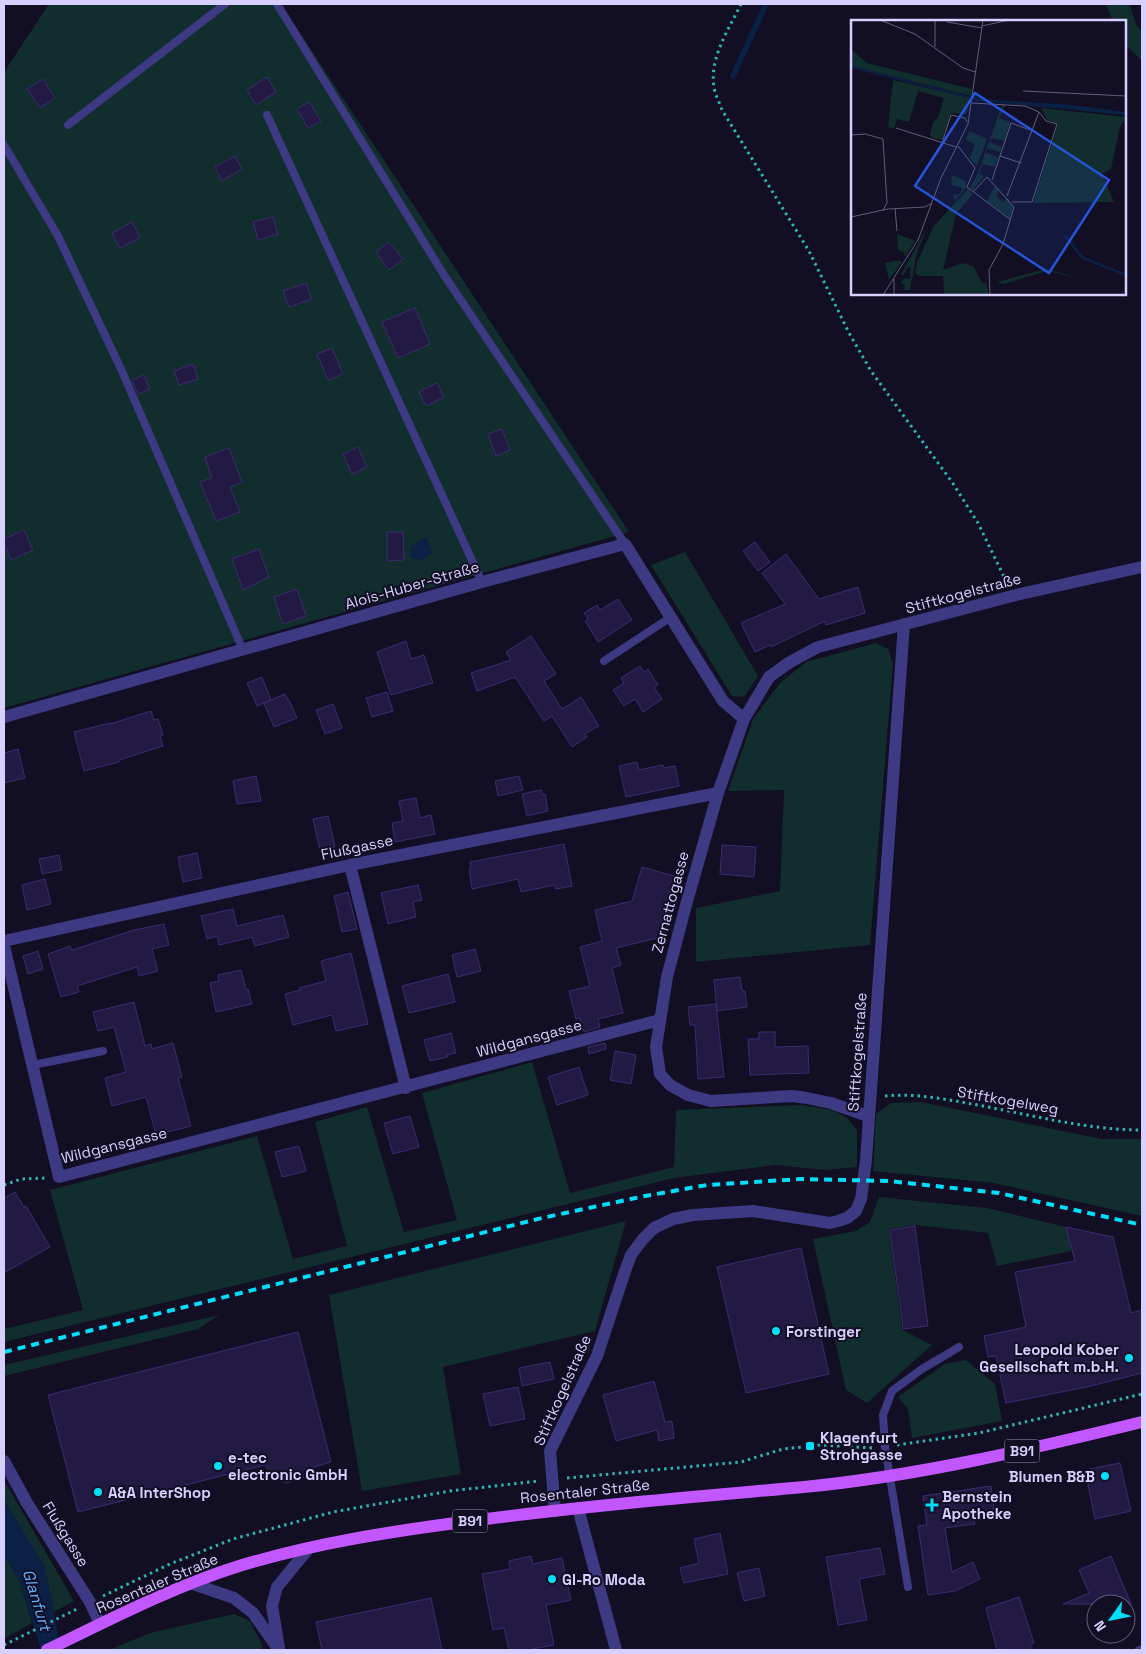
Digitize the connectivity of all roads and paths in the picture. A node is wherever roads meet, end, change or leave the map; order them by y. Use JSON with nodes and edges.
{"nodes":[{"id":1,"x":225,"y":4,"type":"edge"},
{"id":2,"x":277,"y":4,"type":"edge"},
{"id":3,"x":741,"y":4,"type":"edge"},
{"id":4,"x":267,"y":115,"type":"dead end"},
{"id":5,"x":68,"y":126,"type":"dead end"},
{"id":6,"x":4,"y":145,"type":"edge"},
{"id":7,"x":625,"y":544,"type":"junction"},
{"id":8,"x":1142,"y":567,"type":"edge"},
{"id":9,"x":482,"y":582,"type":"junction"},
{"id":10,"x":1010,"y":596,"type":"junction"},
{"id":11,"x":671,"y":617,"type":"junction"},
{"id":12,"x":904,"y":624,"type":"junction"},
{"id":13,"x":243,"y":650,"type":"junction"},
{"id":14,"x":604,"y":661,"type":"dead end"},
{"id":15,"x":4,"y":717,"type":"edge"},
{"id":16,"x":744,"y":719,"type":"junction"},
{"id":17,"x":718,"y":793,"type":"junction"},
{"id":18,"x":350,"y":864,"type":"junction"},
{"id":19,"x":4,"y":942,"type":"edge"},
{"id":20,"x":4,"y":946,"type":"edge"},
{"id":21,"x":660,"y":1020,"type":"junction"},
{"id":22,"x":103,"y":1051,"type":"dead end"},
{"id":23,"x":33,"y":1065,"type":"junction"},
{"id":24,"x":406,"y":1088,"type":"junction"},
{"id":25,"x":870,"y":1098,"type":"junction"},
{"id":26,"x":868,"y":1116,"type":"junction"},
{"id":27,"x":1142,"y":1130,"type":"edge"},
{"id":28,"x":59,"y":1177,"type":"junction"},
{"id":29,"x":4,"y":1185,"type":"edge"},
{"id":30,"x":959,"y":1347,"type":"dead end"},
{"id":31,"x":1142,"y":1394,"type":"edge"},
{"id":32,"x":1142,"y":1422,"type":"edge"},
{"id":33,"x":885,"y":1446,"type":"junction"},
{"id":34,"x":4,"y":1461,"type":"edge"},
{"id":35,"x":890,"y":1476,"type":"junction"},
{"id":36,"x":552,"y":1480,"type":"junction"},
{"id":37,"x":578,"y":1508,"type":"junction"},
{"id":38,"x":555,"y":1511,"type":"junction"},
{"id":39,"x":309,"y":1548,"type":"junction"},
{"id":40,"x":190,"y":1584,"type":"junction"},
{"id":41,"x":908,"y":1587,"type":"dead end"},
{"id":42,"x":90,"y":1602,"type":"junction"},
{"id":43,"x":100,"y":1624,"type":"junction"},
{"id":44,"x":4,"y":1645,"type":"edge"},
{"id":45,"x":1142,"y":1649,"type":"edge"},
{"id":46,"x":47,"y":1650,"type":"edge"},
{"id":47,"x":279,"y":1650,"type":"edge"},
{"id":48,"x":616,"y":1650,"type":"edge"},
{"id":49,"x":1139,"y":1650,"type":"edge"}],
"edges":[{"from":1,"to":5,"type":"lane"},
{"from":2,"to":7,"type":"lane"},
{"from":3,"to":10,"type":"path"},
{"from":4,"to":9,"type":"lane"},
{"from":6,"to":13,"type":"lane"},
{"from":7,"to":9,"type":"street","name":"Alois-Huber-Straße"},
{"from":7,"to":11,"type":"street"},
{"from":8,"to":10,"type":"street","name":"Stiftkogelstraße"},
{"from":9,"to":13,"type":"street","name":"Alois-Huber-Straße"},
{"from":10,"to":12,"type":"street","name":"Stiftkogelstraße"},
{"from":11,"to":14,"type":"lane"},
{"from":11,"to":16,"type":"street"},
{"from":12,"to":16,"type":"street","name":"Zernattogasse"},
{"from":12,"to":25,"type":"street","name":"Stiftkogelstraße"},
{"from":13,"to":15,"type":"street","name":"Alois-Huber-Straße"},
{"from":16,"to":17,"type":"street","name":"Zernattogasse"},
{"from":17,"to":18,"type":"street","name":"Flußgasse"},
{"from":17,"to":21,"type":"street","name":"Zernattogasse"},
{"from":18,"to":19,"type":"street","name":"Flußgasse"},
{"from":18,"to":24,"type":"street"},
{"from":20,"to":23,"type":"street","name":"Wildgansgasse"},
{"from":21,"to":24,"type":"street","name":"Wildgansgasse"},
{"from":21,"to":26,"type":"street","name":"Zernattogasse"},
{"from":22,"to":23,"type":"lane"},
{"from":23,"to":28,"type":"street","name":"Wildgansgasse"},
{"from":24,"to":28,"type":"street","name":"Wildgansgasse"},
{"from":25,"to":26,"type":"street","name":"Stiftkogelstraße"},
{"from":25,"to":27,"type":"path","name":"Stiftkogelweg"},
{"from":26,"to":36,"type":"street","name":"Stiftkogelstraße"},
{"from":28,"to":29,"type":"path"},
{"from":30,"to":33,"type":"lane"},
{"from":31,"to":33,"type":"path"},
{"from":32,"to":35,"type":"main road","name":"Rosentaler Straße","number":"B91"},
{"from":33,"to":35,"type":"lane"},
{"from":33,"to":36,"type":"path"},
{"from":34,"to":42,"type":"street","name":"Flußgasse"},
{"from":35,"to":37,"type":"main road","name":"Rosentaler Straße","number":"B91"},
{"from":35,"to":41,"type":"lane"},
{"from":36,"to":38,"type":"street","name":"Stiftkogelstraße"},
{"from":36,"to":42,"type":"path"},
{"from":37,"to":38,"type":"main road","name":"Rosentaler Straße","number":"B91"},
{"from":37,"to":48,"type":"street"},
{"from":38,"to":39,"type":"main road","name":"Rosentaler Straße","number":"B91"},
{"from":39,"to":40,"type":"main road","name":"Rosentaler Straße","number":"B91"},
{"from":39,"to":47,"type":"street"},
{"from":40,"to":43,"type":"main road","name":"Rosentaler Straße","number":"B91"},
{"from":40,"to":47,"type":"street"},
{"from":42,"to":43,"type":"street","name":"Flußgasse"},
{"from":42,"to":44,"type":"path"},
{"from":43,"to":46,"type":"main road","name":"Rosentaler Straße","number":"B91"},
{"from":45,"to":49,"type":"lane"}]}
